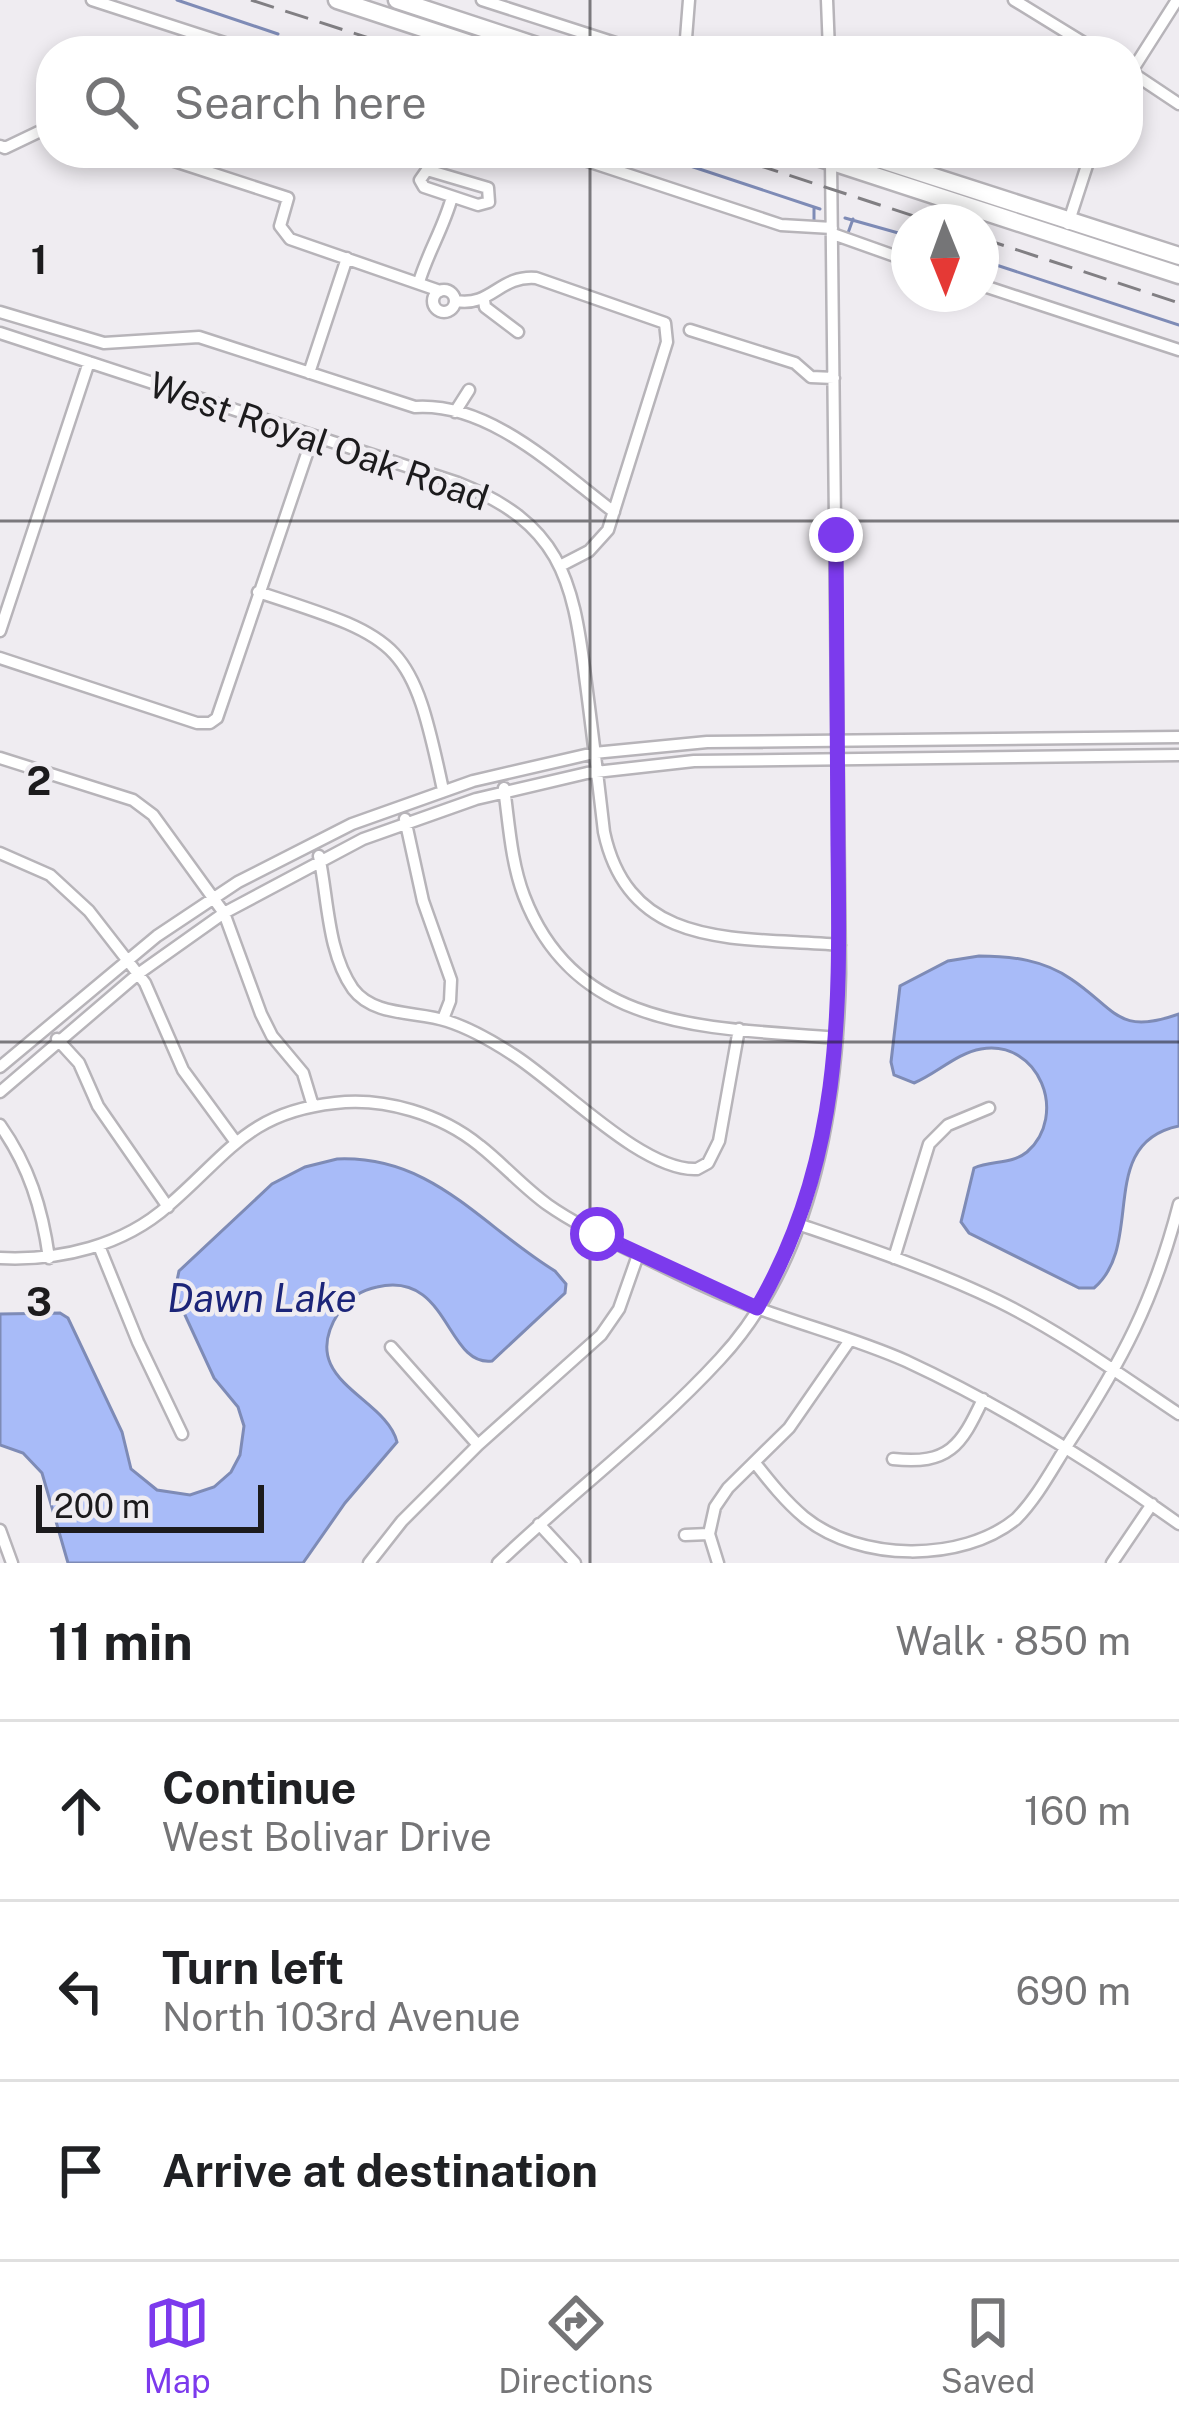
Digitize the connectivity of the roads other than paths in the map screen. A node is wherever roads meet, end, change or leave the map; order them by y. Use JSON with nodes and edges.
{"nodes":[{"id":1,"x":92,"y":0,"type":"edge"},
{"id":2,"x":337,"y":0,"type":"edge"},
{"id":3,"x":397,"y":0,"type":"edge"},
{"id":4,"x":482,"y":0,"type":"edge"},
{"id":5,"x":689,"y":0,"type":"edge"},
{"id":6,"x":827,"y":0,"type":"edge"},
{"id":7,"x":1014,"y":0,"type":"edge"},
{"id":8,"x":1177,"y":0,"type":"edge"},
{"id":9,"x":422,"y":12,"type":"edge"},
{"id":10,"x":558,"y":25,"type":"junction"},
{"id":11,"x":203,"y":36,"type":"edge"},
{"id":12,"x":465,"y":36,"type":"edge"},
{"id":13,"x":501,"y":36,"type":"edge"},
{"id":14,"x":555,"y":36,"type":"edge"},
{"id":15,"x":593,"y":36,"type":"edge"},
{"id":16,"x":687,"y":36,"type":"edge"},
{"id":17,"x":828,"y":36,"type":"edge"},
{"id":18,"x":1073,"y":36,"type":"edge"},
{"id":19,"x":1143,"y":52,"type":"edge"},
{"id":20,"x":1143,"y":82,"type":"edge"},
{"id":21,"x":1179,"y":104,"type":"edge"},
{"id":22,"x":36,"y":133,"type":"edge"},
{"id":23,"x":0,"y":146,"type":"edge"},
{"id":24,"x":196,"y":168,"type":"edge"},
{"id":25,"x":608,"y":168,"type":"edge"},
{"id":26,"x":831,"y":168,"type":"edge"},
{"id":27,"x":867,"y":168,"type":"edge"},
{"id":28,"x":901,"y":168,"type":"edge"},
{"id":29,"x":1085,"y":168,"type":"edge"},
{"id":30,"x":452,"y":197,"type":"junction"},
{"id":31,"x":1066,"y":228,"type":"junction"},
{"id":32,"x":832,"y":231,"type":"junction"},
{"id":33,"x":891,"y":254,"type":"edge"},
{"id":34,"x":1179,"y":256,"type":"edge"},
{"id":35,"x":346,"y":258,"type":"junction"},
{"id":36,"x":1179,"y":275,"type":"edge"},
{"id":37,"x":419,"y":282,"type":"junction"},
{"id":38,"x":440,"y":291,"type":"junction"},
{"id":39,"x":999,"y":291,"type":"edge"},
{"id":40,"x":484,"y":300,"type":"junction"},
{"id":41,"x":456,"y":302,"type":"junction"},
{"id":42,"x":0,"y":312,"type":"edge"},
{"id":43,"x":690,"y":330,"type":"dead end"},
{"id":44,"x":518,"y":332,"type":"dead end"},
{"id":45,"x":0,"y":333,"type":"edge"},
{"id":46,"x":1179,"y":350,"type":"edge"},
{"id":47,"x":89,"y":362,"type":"junction"},
{"id":48,"x":309,"y":374,"type":"junction"},
{"id":49,"x":834,"y":378,"type":"junction"},
{"id":50,"x":469,"y":390,"type":"dead end"},
{"id":51,"x":455,"y":412,"type":"junction"},
{"id":52,"x":313,"y":436,"type":"junction"},
{"id":53,"x":614,"y":512,"type":"junction"},
{"id":54,"x":560,"y":566,"type":"junction"},
{"id":55,"x":258,"y":592,"type":"junction"},
{"id":56,"x":0,"y":631,"type":"edge"},
{"id":57,"x":0,"y":658,"type":"edge"},
{"id":58,"x":1179,"y":737,"type":"edge"},
{"id":59,"x":948,"y":738,"type":"junction"},
{"id":60,"x":837,"y":740,"type":"junction"},
{"id":61,"x":674,"y":744,"type":"junction"},
{"id":62,"x":595,"y":753,"type":"junction"},
{"id":63,"x":1179,"y":754,"type":"edge"},
{"id":64,"x":948,"y":756,"type":"junction"},
{"id":65,"x":0,"y":758,"type":"edge"},
{"id":66,"x":837,"y":758,"type":"junction"},
{"id":67,"x":675,"y":762,"type":"junction"},
{"id":68,"x":502,"y":772,"type":"junction"},
{"id":69,"x":597,"y":772,"type":"junction"},
{"id":70,"x":443,"y":790,"type":"junction"},
{"id":71,"x":505,"y":791,"type":"junction"},
{"id":72,"x":400,"y":804,"type":"junction"},
{"id":73,"x":406,"y":822,"type":"junction"},
{"id":74,"x":315,"y":841,"type":"junction"},
{"id":75,"x":0,"y":853,"type":"edge"},
{"id":76,"x":320,"y":860,"type":"junction"},
{"id":77,"x":214,"y":897,"type":"junction"},
{"id":78,"x":224,"y":913,"type":"junction"},
{"id":79,"x":840,"y":944,"type":"junction"},
{"id":80,"x":128,"y":959,"type":"junction"},
{"id":81,"x":138,"y":974,"type":"junction"},
{"id":82,"x":443,"y":1019,"type":"junction"},
{"id":83,"x":46,"y":1028,"type":"junction"},
{"id":84,"x":739,"y":1029,"type":"junction"},
{"id":85,"x":837,"y":1038,"type":"junction"},
{"id":86,"x":58,"y":1041,"type":"junction"},
{"id":87,"x":0,"y":1067,"type":"edge"},
{"id":88,"x":0,"y":1092,"type":"edge"},
{"id":89,"x":313,"y":1106,"type":"junction"},
{"id":90,"x":989,"y":1108,"type":"dead end"},
{"id":91,"x":0,"y":1125,"type":"edge"},
{"id":92,"x":235,"y":1141,"type":"junction"},
{"id":93,"x":1179,"y":1204,"type":"edge"},
{"id":94,"x":167,"y":1207,"type":"junction"},
{"id":95,"x":798,"y":1224,"type":"junction"},
{"id":96,"x":99,"y":1246,"type":"junction"},
{"id":97,"x":638,"y":1255,"type":"junction"},
{"id":98,"x":0,"y":1258,"type":"edge"},
{"id":99,"x":50,"y":1258,"type":"junction"},
{"id":100,"x":894,"y":1258,"type":"junction"},
{"id":101,"x":757,"y":1308,"type":"junction"},
{"id":102,"x":850,"y":1340,"type":"junction"},
{"id":103,"x":391,"y":1347,"type":"dead end"},
{"id":104,"x":1117,"y":1369,"type":"junction"},
{"id":105,"x":983,"y":1399,"type":"junction"},
{"id":106,"x":1179,"y":1414,"type":"edge"},
{"id":107,"x":182,"y":1434,"type":"dead end"},
{"id":108,"x":478,"y":1445,"type":"junction"},
{"id":109,"x":1066,"y":1447,"type":"junction"},
{"id":110,"x":893,"y":1460,"type":"dead end"},
{"id":111,"x":755,"y":1463,"type":"junction"},
{"id":112,"x":1152,"y":1504,"type":"junction"},
{"id":113,"x":539,"y":1524,"type":"junction"},
{"id":114,"x":1179,"y":1524,"type":"edge"},
{"id":115,"x":0,"y":1530,"type":"edge"},
{"id":116,"x":685,"y":1534,"type":"dead end"},
{"id":117,"x":709,"y":1534,"type":"junction"},
{"id":118,"x":12,"y":1563,"type":"edge"},
{"id":119,"x":369,"y":1563,"type":"edge"},
{"id":120,"x":498,"y":1563,"type":"edge"},
{"id":121,"x":575,"y":1563,"type":"edge"},
{"id":122,"x":718,"y":1563,"type":"edge"},
{"id":123,"x":1112,"y":1563,"type":"edge"}],
"edges":[{"from":1,"to":11,"type":"street"},
{"from":2,"to":9,"type":"highway"},
{"from":3,"to":9,"type":"highway"},
{"from":4,"to":10,"type":"street"},
{"from":5,"to":16,"type":"street"},
{"from":6,"to":17,"type":"street"},
{"from":7,"to":18,"type":"street"},
{"from":8,"to":19,"type":"street"},
{"from":9,"to":12,"type":"highway"},
{"from":9,"to":13,"type":"highway"},
{"from":10,"to":14,"type":"street"},
{"from":10,"to":15,"type":"street"},
{"from":20,"to":21,"type":"street"},
{"from":22,"to":23,"type":"street"},
{"from":24,"to":35,"type":"street"},
{"from":25,"to":32,"type":"street"},
{"from":26,"to":32,"type":"street"},
{"from":27,"to":31,"type":"highway"},
{"from":28,"to":31,"type":"highway"},
{"from":29,"to":31,"type":"street"},
{"from":30,"to":30,"type":"street"},
{"from":30,"to":37,"type":"street"},
{"from":31,"to":34,"type":"highway"},
{"from":31,"to":36,"type":"highway"},
{"from":32,"to":33,"type":"street"},
{"from":32,"to":49,"type":"street"},
{"from":35,"to":37,"type":"street"},
{"from":35,"to":48,"type":"street"},
{"from":37,"to":38,"type":"street"},
{"from":38,"to":41,"type":"street"},
{"from":38,"to":41,"type":"street"},
{"from":39,"to":46,"type":"street"},
{"from":40,"to":41,"type":"street"},
{"from":40,"to":44,"type":"street"},
{"from":40,"to":53,"type":"street"},
{"from":42,"to":48,"type":"street"},
{"from":43,"to":49,"type":"street"},
{"from":45,"to":47,"type":"street","name":"West Royal Oak Road"},
{"from":47,"to":52,"type":"street","name":"West Royal Oak Road"},
{"from":47,"to":56,"type":"street"},
{"from":48,"to":51,"type":"street"},
{"from":49,"to":60,"type":"street"},
{"from":50,"to":51,"type":"street"},
{"from":51,"to":53,"type":"street"},
{"from":52,"to":54,"type":"street","name":"West Royal Oak Road"},
{"from":52,"to":55,"type":"street"},
{"from":53,"to":54,"type":"street"},
{"from":54,"to":62,"type":"street","name":"West Royal Oak Road"},
{"from":55,"to":57,"type":"street"},
{"from":55,"to":70,"type":"street"},
{"from":58,"to":59,"type":"street"},
{"from":59,"to":60,"type":"street"},
{"from":59,"to":64,"type":"street"},
{"from":60,"to":61,"type":"street"},
{"from":60,"to":66,"type":"street"},
{"from":61,"to":62,"type":"street"},
{"from":61,"to":67,"type":"street"},
{"from":62,"to":68,"type":"street"},
{"from":62,"to":69,"type":"street","name":"West Royal Oak Road"},
{"from":63,"to":64,"type":"street"},
{"from":64,"to":66,"type":"street"},
{"from":65,"to":77,"type":"street"},
{"from":66,"to":67,"type":"street"},
{"from":66,"to":79,"type":"street"},
{"from":67,"to":69,"type":"street"},
{"from":68,"to":70,"type":"street"},
{"from":68,"to":71,"type":"street"},
{"from":69,"to":71,"type":"street"},
{"from":69,"to":79,"type":"street","name":"West Royal Oak Road"},
{"from":70,"to":72,"type":"street"},
{"from":71,"to":73,"type":"street"},
{"from":71,"to":84,"type":"street"},
{"from":72,"to":73,"type":"street"},
{"from":72,"to":74,"type":"street"},
{"from":73,"to":76,"type":"street"},
{"from":73,"to":82,"type":"street"},
{"from":74,"to":76,"type":"street"},
{"from":74,"to":77,"type":"street"},
{"from":75,"to":80,"type":"street"},
{"from":76,"to":78,"type":"street"},
{"from":76,"to":82,"type":"street"},
{"from":77,"to":78,"type":"street"},
{"from":77,"to":80,"type":"street"},
{"from":78,"to":81,"type":"street"},
{"from":78,"to":89,"type":"street"},
{"from":79,"to":85,"type":"street"},
{"from":80,"to":81,"type":"street"},
{"from":80,"to":83,"type":"street"},
{"from":81,"to":86,"type":"street"},
{"from":81,"to":92,"type":"street"},
{"from":82,"to":84,"type":"street"},
{"from":83,"to":86,"type":"street"},
{"from":83,"to":87,"type":"street"},
{"from":84,"to":85,"type":"street"},
{"from":85,"to":95,"type":"street"},
{"from":86,"to":88,"type":"street"},
{"from":86,"to":94,"type":"street"},
{"from":89,"to":92,"type":"street"},
{"from":89,"to":97,"type":"street"},
{"from":90,"to":100,"type":"street"},
{"from":91,"to":99,"type":"street"},
{"from":92,"to":94,"type":"street"},
{"from":93,"to":104,"type":"street"},
{"from":94,"to":96,"type":"street"},
{"from":95,"to":100,"type":"street"},
{"from":95,"to":101,"type":"street"},
{"from":96,"to":99,"type":"street"},
{"from":96,"to":107,"type":"street"},
{"from":97,"to":101,"type":"street"},
{"from":97,"to":108,"type":"street"},
{"from":98,"to":99,"type":"street"},
{"from":100,"to":104,"type":"street"},
{"from":101,"to":102,"type":"street"},
{"from":101,"to":113,"type":"street"},
{"from":102,"to":105,"type":"street"},
{"from":102,"to":111,"type":"street"},
{"from":103,"to":108,"type":"street"},
{"from":104,"to":106,"type":"street"},
{"from":104,"to":109,"type":"street"},
{"from":105,"to":109,"type":"street"},
{"from":105,"to":110,"type":"street"},
{"from":108,"to":119,"type":"street"},
{"from":109,"to":111,"type":"street"},
{"from":109,"to":112,"type":"street"},
{"from":111,"to":117,"type":"street"},
{"from":112,"to":114,"type":"street"},
{"from":112,"to":123,"type":"street"},
{"from":113,"to":120,"type":"street"},
{"from":113,"to":121,"type":"street"},
{"from":115,"to":118,"type":"street"},
{"from":116,"to":117,"type":"street"},
{"from":117,"to":122,"type":"street"}]}
